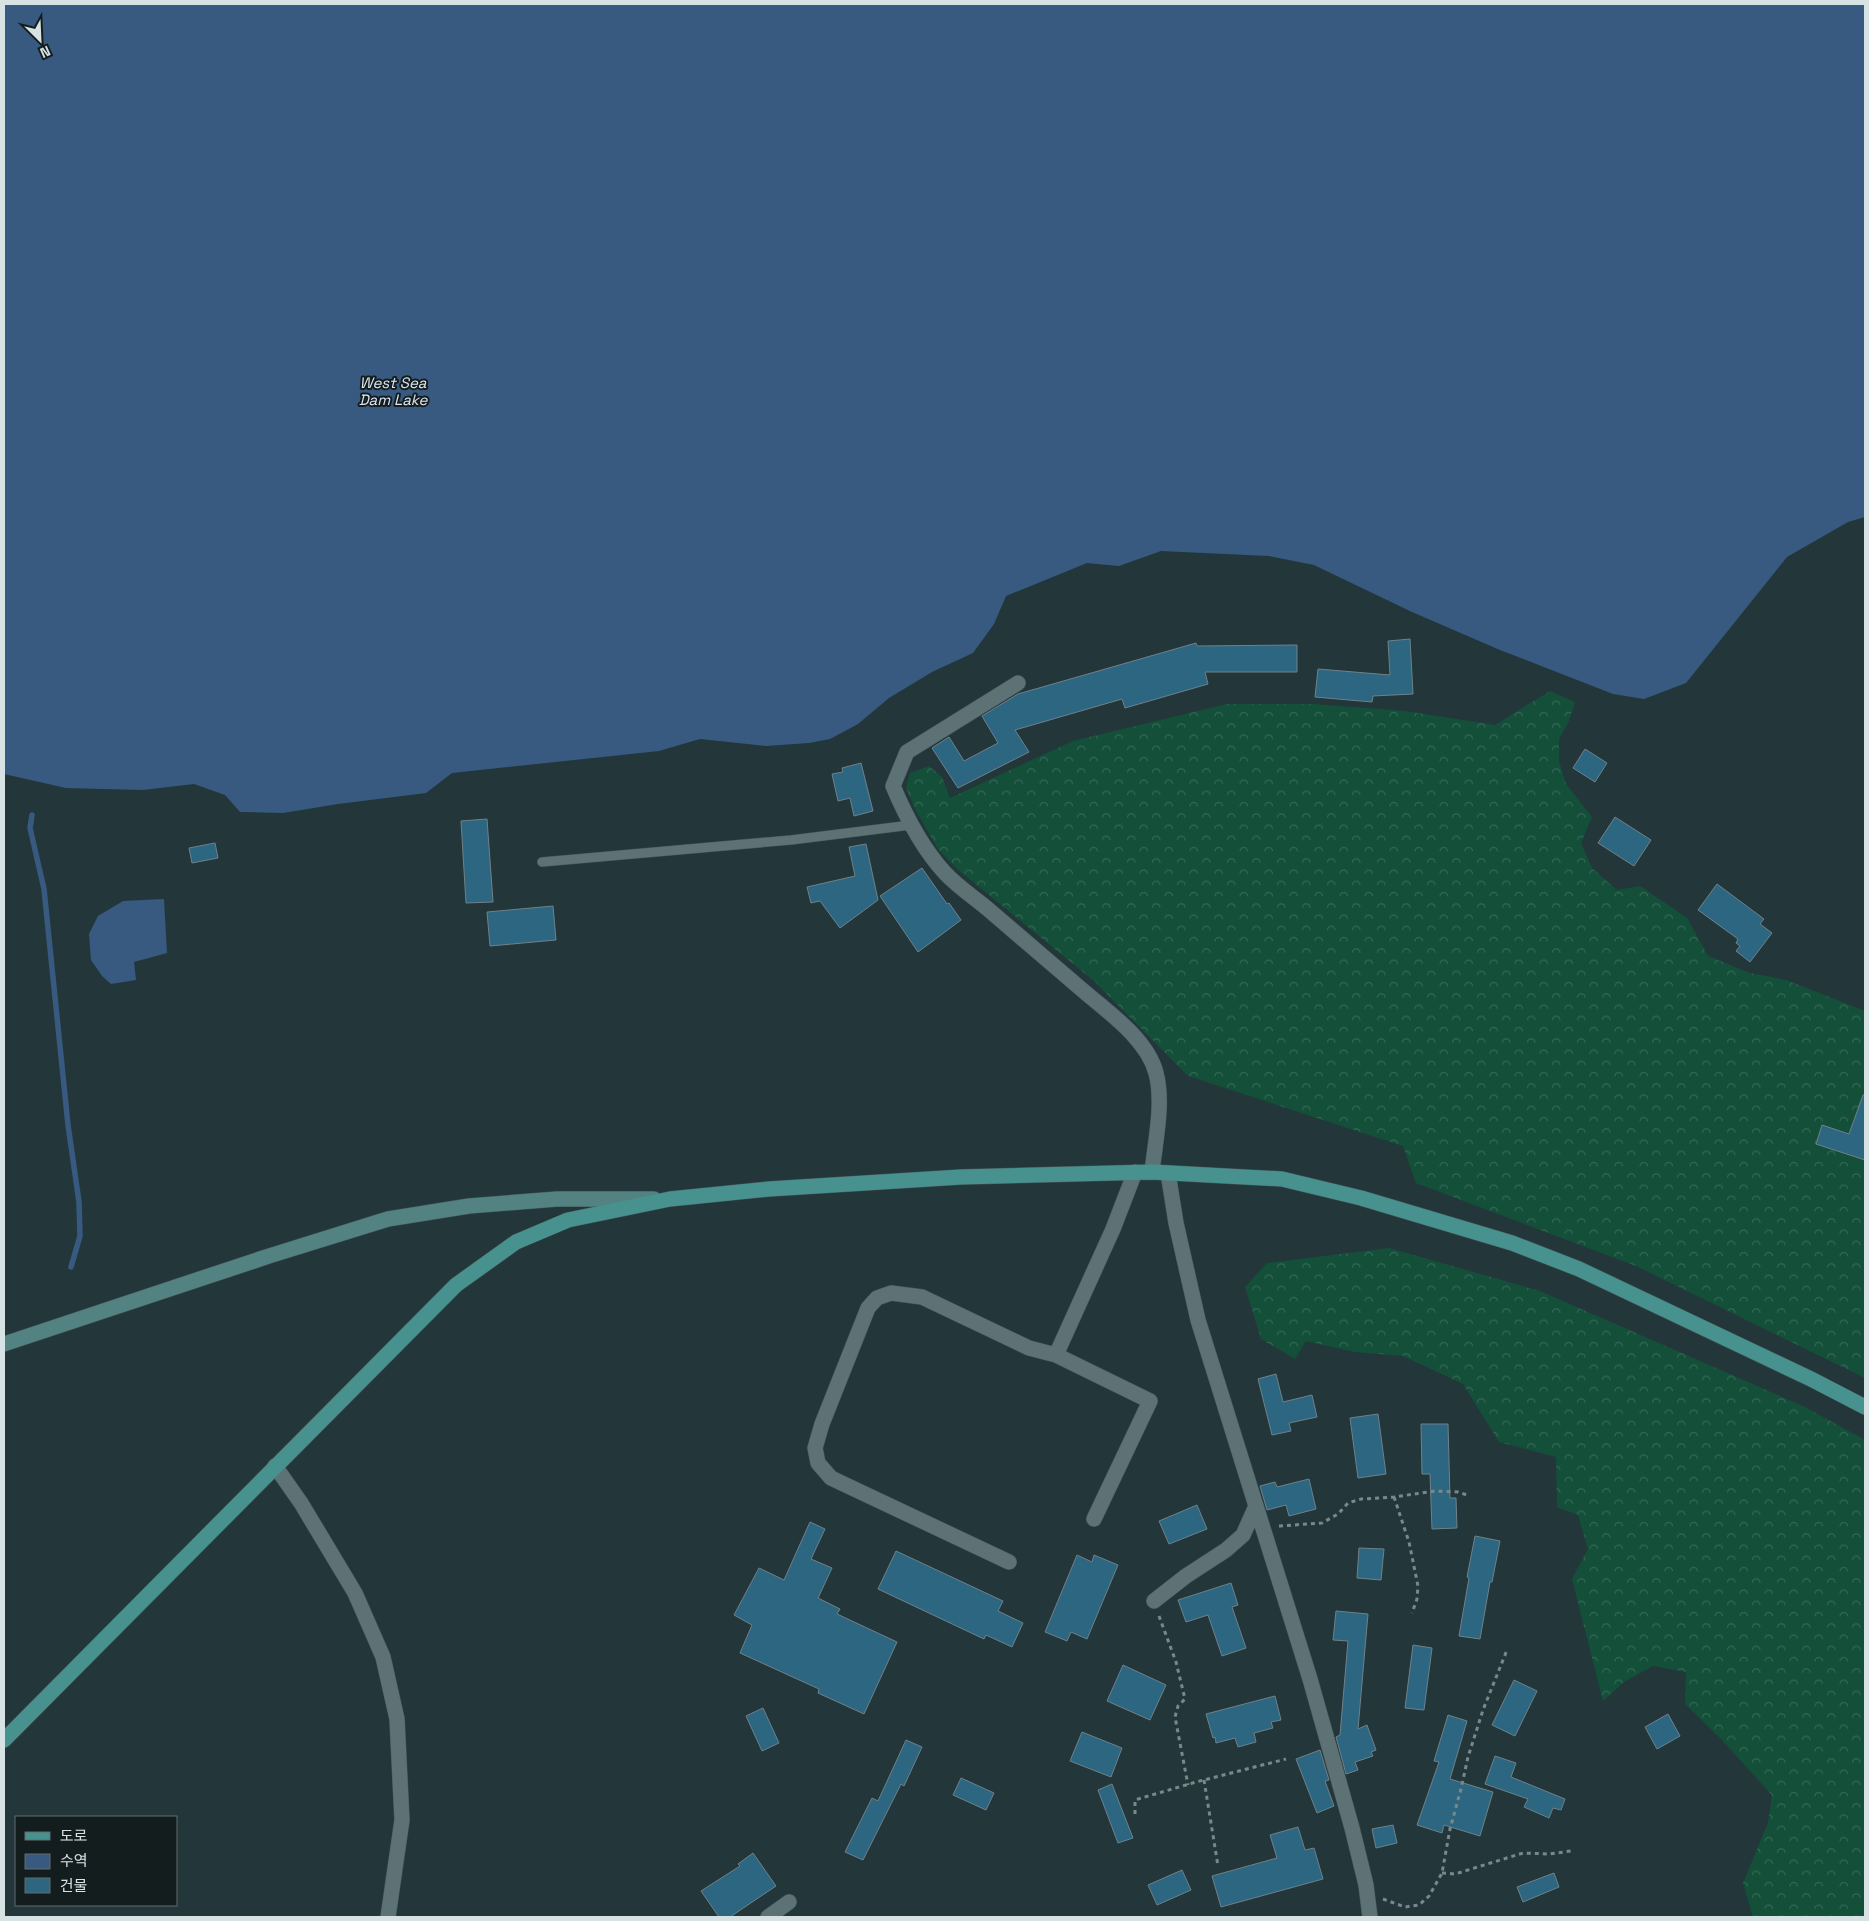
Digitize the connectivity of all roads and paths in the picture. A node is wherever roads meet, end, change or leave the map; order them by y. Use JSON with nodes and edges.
{"nodes":[{"id":1,"x":1018,"y":683,"type":"dead end"},
{"id":2,"x":911,"y":825,"type":"junction"},
{"id":3,"x":542,"y":862,"type":"dead end"},
{"id":4,"x":1135,"y":1172,"type":"junction"},
{"id":5,"x":1152,"y":1172,"type":"junction"},
{"id":6,"x":1168,"y":1173,"type":"junction"},
{"id":7,"x":670,"y":1199,"type":"junction"},
{"id":8,"x":4,"y":1344,"type":"edge"},
{"id":9,"x":1056,"y":1355,"type":"junction"},
{"id":10,"x":1865,"y":1407,"type":"edge"},
{"id":11,"x":275,"y":1466,"type":"junction"},
{"id":12,"x":1467,"y":1495,"type":"dead end"},
{"id":13,"x":1394,"y":1497,"type":"junction"},
{"id":14,"x":1256,"y":1506,"type":"junction"},
{"id":15,"x":1094,"y":1519,"type":"dead end"},
{"id":16,"x":1263,"y":1527,"type":"junction"},
{"id":17,"x":1009,"y":1562,"type":"dead end"},
{"id":18,"x":1154,"y":1601,"type":"joint"},
{"id":19,"x":1412,"y":1613,"type":"dead end"},
{"id":20,"x":1507,"y":1650,"type":"dead end"},
{"id":21,"x":4,"y":1740,"type":"edge"},
{"id":22,"x":1286,"y":1759,"type":"dead end"},
{"id":23,"x":1204,"y":1780,"type":"junction"},
{"id":24,"x":1188,"y":1784,"type":"junction"},
{"id":25,"x":1135,"y":1814,"type":"dead end"},
{"id":26,"x":1571,"y":1851,"type":"dead end"},
{"id":27,"x":1218,"y":1866,"type":"dead end"},
{"id":28,"x":1442,"y":1873,"type":"junction"},
{"id":29,"x":1368,"y":1898,"type":"junction"},
{"id":30,"x":789,"y":1902,"type":"dead end"},
{"id":31,"x":388,"y":1917,"type":"edge"},
{"id":32,"x":768,"y":1917,"type":"edge"},
{"id":33,"x":1370,"y":1917,"type":"edge"}],
"edges":[{"from":1,"to":2,"type":"street"},
{"from":2,"to":3,"type":"lane"},
{"from":2,"to":5,"type":"street"},
{"from":4,"to":5,"type":"main road"},
{"from":4,"to":7,"type":"main road"},
{"from":4,"to":9,"type":"street"},
{"from":5,"to":6,"type":"main road"},
{"from":6,"to":10,"type":"main road"},
{"from":6,"to":14,"type":"street"},
{"from":7,"to":8,"type":"main road"},
{"from":7,"to":11,"type":"main road"},
{"from":9,"to":15,"type":"street"},
{"from":9,"to":17,"type":"street"},
{"from":11,"to":21,"type":"main road"},
{"from":11,"to":31,"type":"street"},
{"from":12,"to":13,"type":"path"},
{"from":13,"to":16,"type":"path"},
{"from":13,"to":19,"type":"path"},
{"from":14,"to":16,"type":"street"},
{"from":14,"to":18,"type":"street"},
{"from":16,"to":29,"type":"street"},
{"from":18,"to":24,"type":"path"},
{"from":20,"to":28,"type":"path"},
{"from":22,"to":23,"type":"path"},
{"from":23,"to":24,"type":"path"},
{"from":23,"to":27,"type":"path"},
{"from":24,"to":25,"type":"path"},
{"from":26,"to":28,"type":"path"},
{"from":28,"to":29,"type":"path"},
{"from":29,"to":33,"type":"street"},
{"from":30,"to":32,"type":"street"}]}
